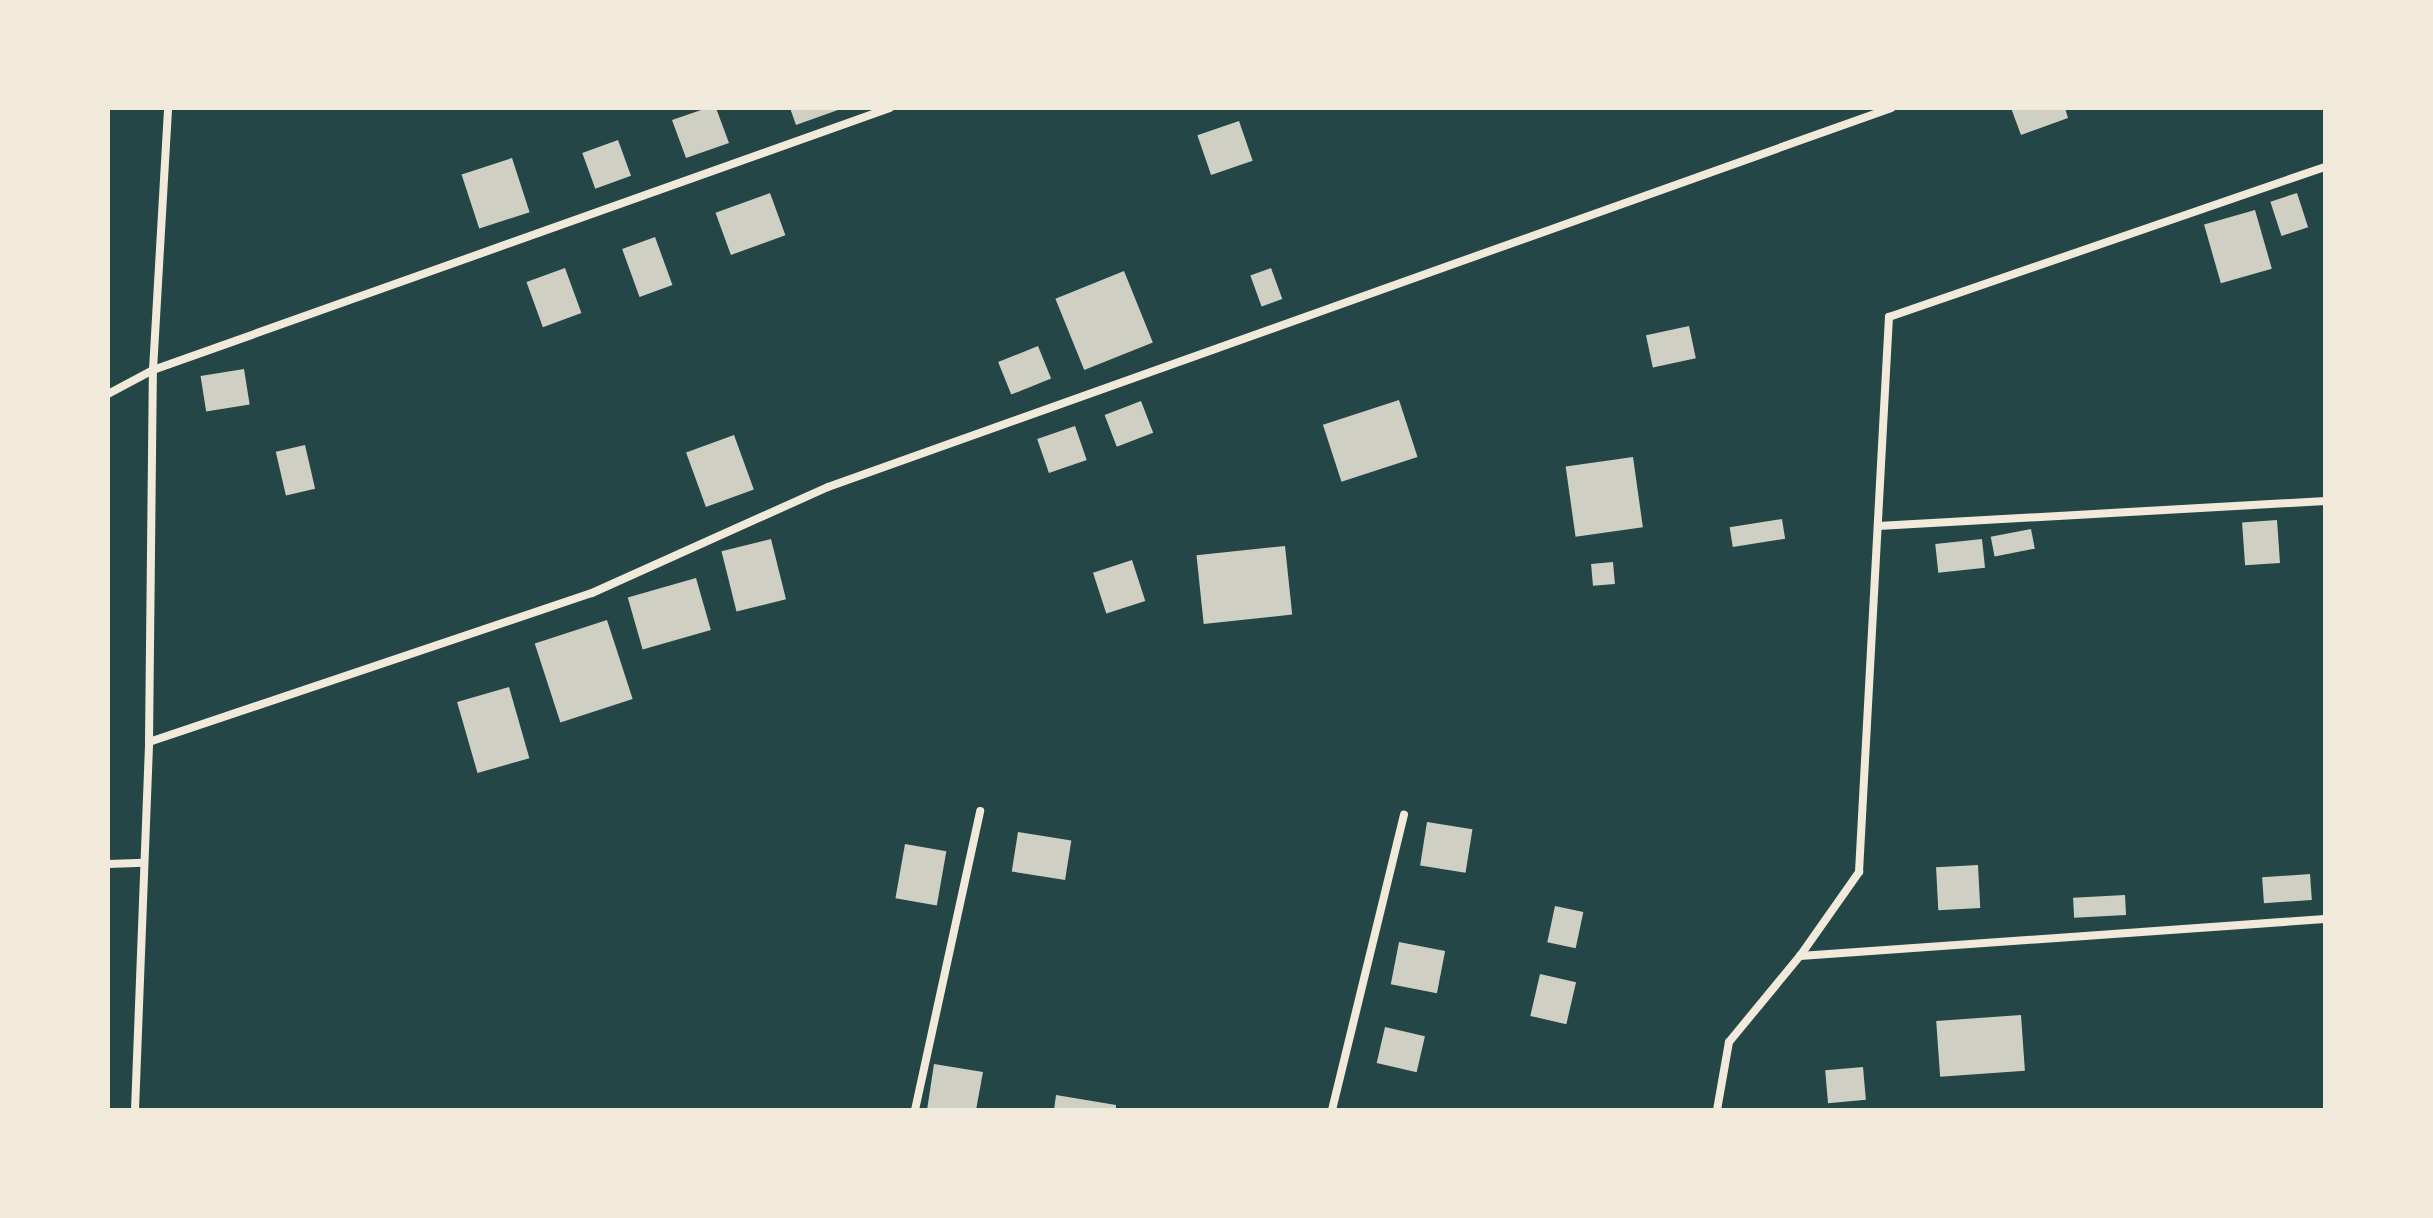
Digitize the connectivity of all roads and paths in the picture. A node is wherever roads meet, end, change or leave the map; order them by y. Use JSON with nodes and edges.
{"nodes":[{"id":1,"x":168,"y":108,"type":"edge"},
{"id":2,"x":890,"y":108,"type":"edge"},
{"id":3,"x":1891,"y":108,"type":"edge"},
{"id":4,"x":2325,"y":167,"type":"edge"},
{"id":5,"x":153,"y":370,"type":"junction"},
{"id":6,"x":108,"y":394,"type":"edge"},
{"id":7,"x":2325,"y":501,"type":"edge"},
{"id":8,"x":1878,"y":526,"type":"junction"},
{"id":9,"x":149,"y":742,"type":"junction"},
{"id":10,"x":980,"y":811,"type":"dead end"},
{"id":11,"x":1404,"y":815,"type":"dead end"},
{"id":12,"x":144,"y":863,"type":"junction"},
{"id":13,"x":108,"y":864,"type":"edge"},
{"id":14,"x":2325,"y":919,"type":"edge"},
{"id":15,"x":1800,"y":956,"type":"junction"},
{"id":16,"x":135,"y":1110,"type":"edge"},
{"id":17,"x":915,"y":1110,"type":"edge"},
{"id":18,"x":1332,"y":1110,"type":"edge"},
{"id":19,"x":1717,"y":1110,"type":"edge"}],
"edges":[{"from":1,"to":5,"type":"street"},
{"from":2,"to":5,"type":"street"},
{"from":3,"to":9,"type":"street"},
{"from":4,"to":8,"type":"street"},
{"from":5,"to":6,"type":"street"},
{"from":5,"to":9,"type":"street"},
{"from":7,"to":8,"type":"street"},
{"from":8,"to":15,"type":"street"},
{"from":9,"to":12,"type":"street"},
{"from":10,"to":17,"type":"street"},
{"from":11,"to":18,"type":"street"},
{"from":12,"to":13,"type":"street"},
{"from":12,"to":16,"type":"street"},
{"from":14,"to":15,"type":"street"},
{"from":15,"to":19,"type":"street"}]}
